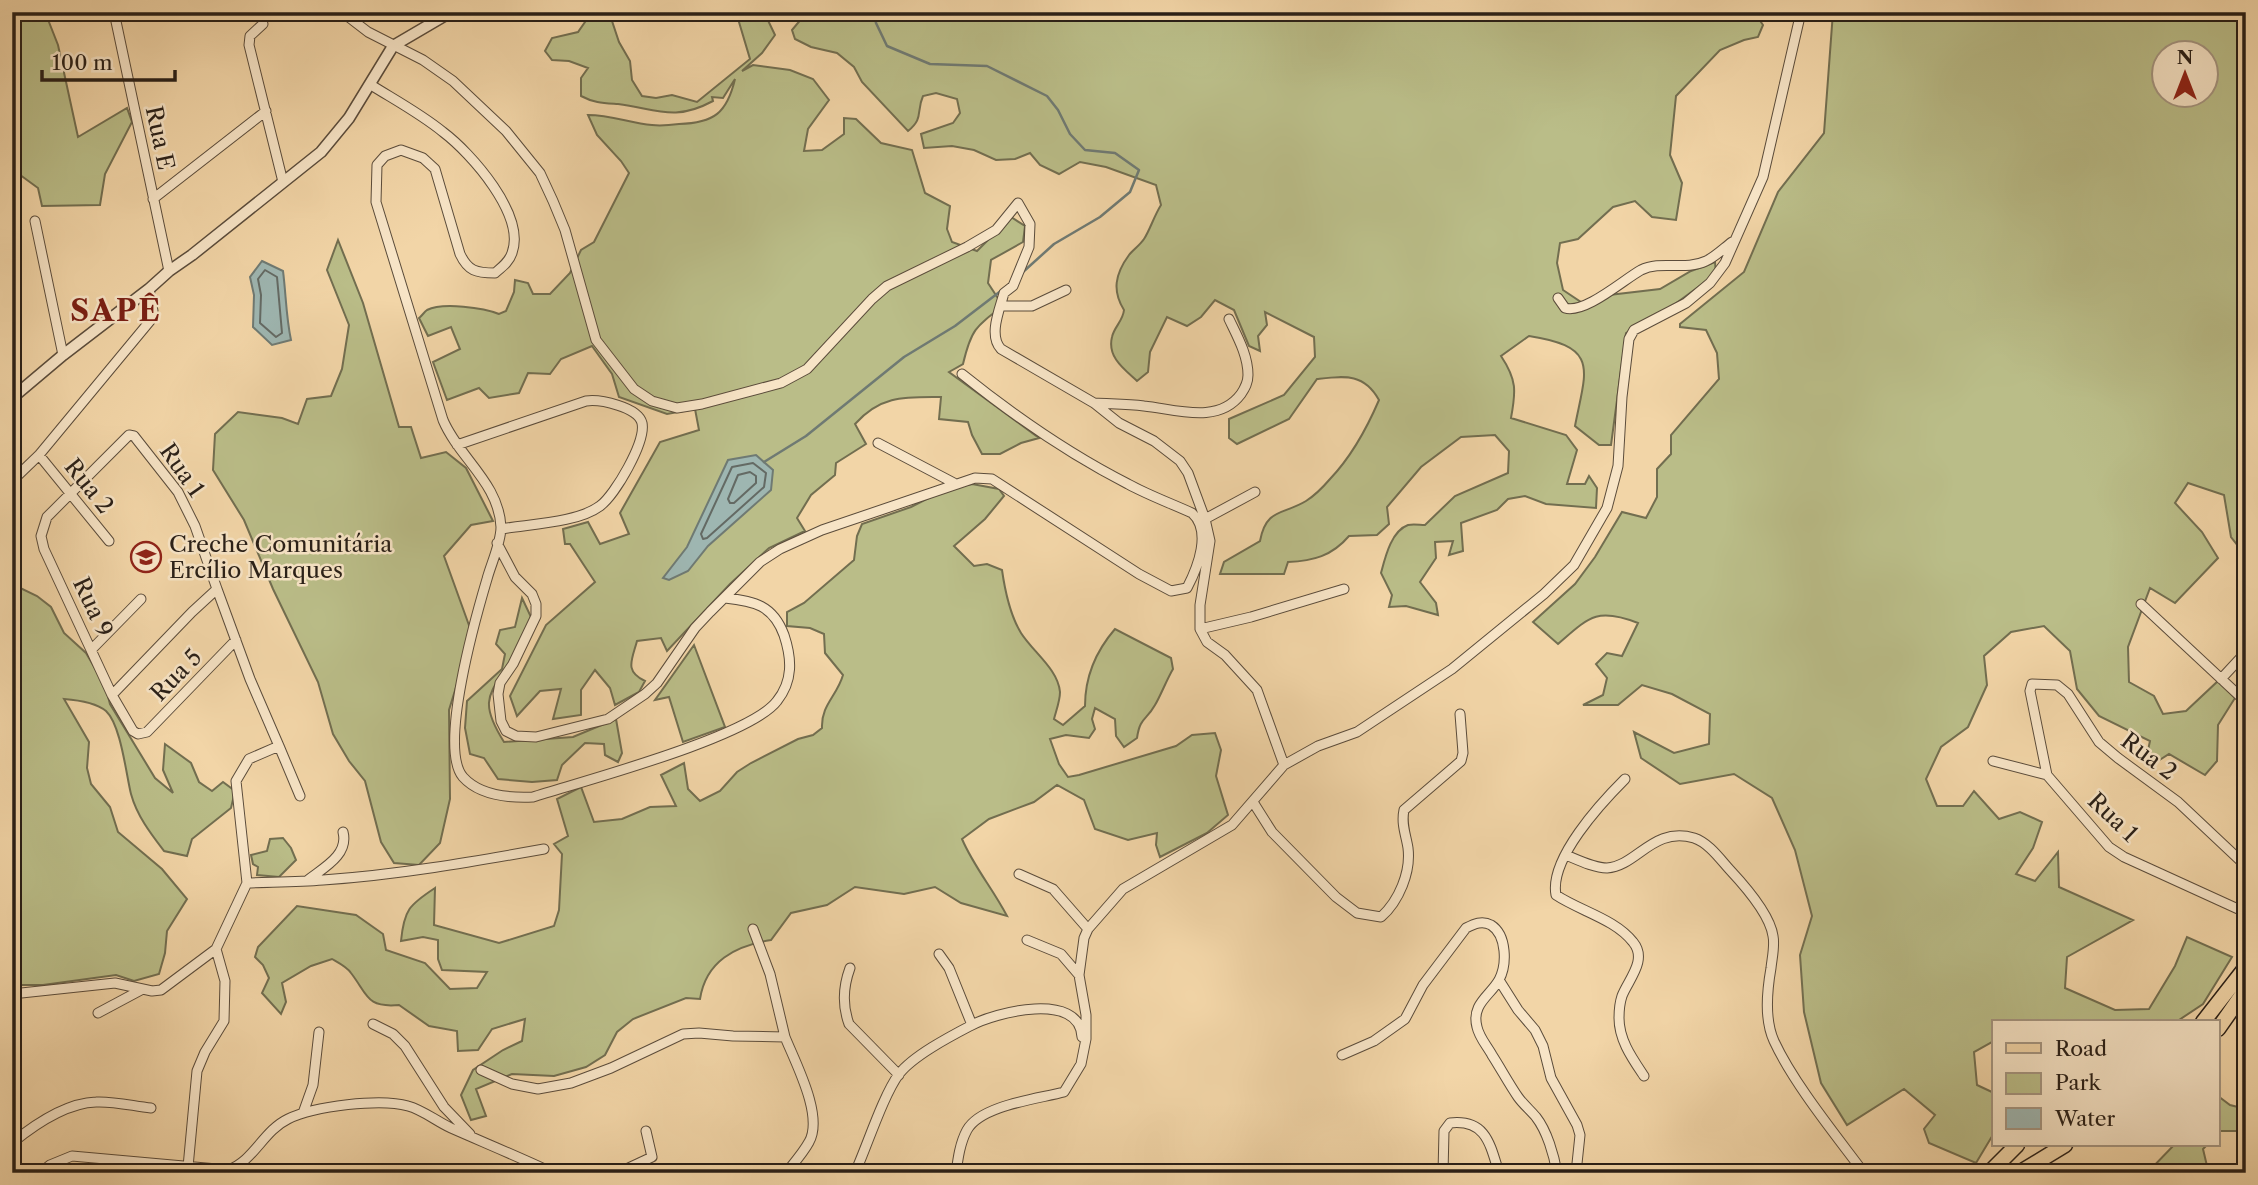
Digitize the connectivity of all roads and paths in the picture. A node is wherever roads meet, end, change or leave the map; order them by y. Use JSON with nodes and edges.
{"nodes":[{"id":1,"x":114,"y":12,"type":"edge"},
{"id":2,"x":342,"y":12,"type":"edge"},
{"id":3,"x":451,"y":12,"type":"edge"},
{"id":4,"x":1801,"y":12,"type":"edge"},
{"id":5,"x":262,"y":24,"type":"dead end"},
{"id":6,"x":393,"y":46,"type":"junction"},
{"id":7,"x":371,"y":85,"type":"junction"},
{"id":8,"x":266,"y":111,"type":"junction"},
{"id":9,"x":283,"y":183,"type":"junction"},
{"id":10,"x":153,"y":199,"type":"junction"},
{"id":11,"x":35,"y":221,"type":"dead end"},
{"id":12,"x":1733,"y":241,"type":"junction"},
{"id":13,"x":169,"y":271,"type":"junction"},
{"id":14,"x":149,"y":289,"type":"junction"},
{"id":15,"x":1066,"y":290,"type":"dead end"},
{"id":16,"x":1558,"y":299,"type":"dead end"},
{"id":17,"x":1001,"y":306,"type":"junction"},
{"id":18,"x":1229,"y":319,"type":"dead end"},
{"id":19,"x":63,"y":355,"type":"junction"},
{"id":20,"x":962,"y":374,"type":"dead end"},
{"id":21,"x":12,"y":398,"type":"edge"},
{"id":22,"x":1094,"y":402,"type":"junction"},
{"id":23,"x":878,"y":443,"type":"dead end"},
{"id":24,"x":457,"y":444,"type":"junction"},
{"id":25,"x":39,"y":455,"type":"junction"},
{"id":26,"x":12,"y":481,"type":"edge"},
{"id":27,"x":954,"y":484,"type":"junction"},
{"id":28,"x":1255,"y":492,"type":"dead end"},
{"id":29,"x":71,"y":494,"type":"junction"},
{"id":30,"x":1205,"y":519,"type":"junction"},
{"id":31,"x":501,"y":529,"type":"junction"},
{"id":32,"x":109,"y":541,"type":"dead end"},
{"id":33,"x":497,"y":543,"type":"junction"},
{"id":34,"x":217,"y":589,"type":"junction"},
{"id":35,"x":1344,"y":589,"type":"dead end"},
{"id":36,"x":725,"y":598,"type":"junction"},
{"id":37,"x":141,"y":599,"type":"dead end"},
{"id":38,"x":2141,"y":604,"type":"dead end"},
{"id":39,"x":1200,"y":629,"type":"junction"},
{"id":40,"x":236,"y":640,"type":"junction"},
{"id":41,"x":91,"y":650,"type":"junction"},
{"id":42,"x":2246,"y":652,"type":"edge"},
{"id":43,"x":2221,"y":679,"type":"junction"},
{"id":44,"x":2032,"y":684,"type":"joint"},
{"id":45,"x":112,"y":695,"type":"junction"},
{"id":46,"x":2246,"y":702,"type":"edge"},
{"id":47,"x":1460,"y":714,"type":"dead end"},
{"id":48,"x":143,"y":734,"type":"joint"},
{"id":49,"x":279,"y":746,"type":"junction"},
{"id":50,"x":1993,"y":761,"type":"dead end"},
{"id":51,"x":1284,"y":765,"type":"junction"},
{"id":52,"x":2048,"y":775,"type":"junction"},
{"id":53,"x":1625,"y":779,"type":"dead end"},
{"id":54,"x":300,"y":796,"type":"dead end"},
{"id":55,"x":1253,"y":802,"type":"junction"},
{"id":56,"x":343,"y":832,"type":"dead end"},
{"id":57,"x":544,"y":849,"type":"dead end"},
{"id":58,"x":1566,"y":855,"type":"junction"},
{"id":59,"x":2246,"y":866,"type":"edge"},
{"id":60,"x":1019,"y":874,"type":"dead end"},
{"id":61,"x":306,"y":881,"type":"junction"},
{"id":62,"x":247,"y":883,"type":"junction"},
{"id":63,"x":2246,"y":907,"type":"edge"},
{"id":64,"x":753,"y":929,"type":"dead end"},
{"id":65,"x":1088,"y":929,"type":"junction"},
{"id":66,"x":1027,"y":940,"type":"dead end"},
{"id":67,"x":216,"y":949,"type":"junction"},
{"id":68,"x":939,"y":954,"type":"dead end"},
{"id":69,"x":2246,"y":967,"type":"edge"},
{"id":70,"x":850,"y":968,"type":"dead end"},
{"id":71,"x":1079,"y":975,"type":"junction"},
{"id":72,"x":1499,"y":980,"type":"junction"},
{"id":73,"x":2246,"y":989,"type":"edge"},
{"id":74,"x":143,"y":990,"type":"junction"},
{"id":75,"x":12,"y":994,"type":"edge"},
{"id":76,"x":2239,"y":1012,"type":"edge"},
{"id":77,"x":98,"y":1013,"type":"dead end"},
{"id":78,"x":2205,"y":1020,"type":"edge"},
{"id":79,"x":373,"y":1024,"type":"dead end"},
{"id":80,"x":972,"y":1025,"type":"junction"},
{"id":81,"x":2220,"y":1027,"type":"edge"},
{"id":82,"x":319,"y":1032,"type":"dead end"},
{"id":83,"x":785,"y":1037,"type":"junction"},
{"id":84,"x":1342,"y":1055,"type":"dead end"},
{"id":85,"x":481,"y":1070,"type":"dead end"},
{"id":86,"x":899,"y":1074,"type":"junction"},
{"id":87,"x":1644,"y":1076,"type":"dead end"},
{"id":88,"x":1074,"y":1078,"type":"junction"},
{"id":89,"x":151,"y":1108,"type":"dead end"},
{"id":90,"x":303,"y":1113,"type":"junction"},
{"id":91,"x":646,"y":1130,"type":"dead end"},
{"id":92,"x":471,"y":1135,"type":"junction"},
{"id":93,"x":15,"y":1141,"type":"edge"},
{"id":94,"x":2016,"y":1146,"type":"edge"},
{"id":95,"x":2044,"y":1146,"type":"edge"},
{"id":96,"x":2063,"y":1146,"type":"edge"},
{"id":97,"x":2037,"y":1160,"type":"junction"},
{"id":98,"x":188,"y":1167,"type":"junction"},
{"id":99,"x":623,"y":1172,"type":"edge"},
{"id":100,"x":40,"y":1173,"type":"edge"},
{"id":101,"x":553,"y":1173,"type":"edge"},
{"id":102,"x":602,"y":1173,"type":"edge"},
{"id":103,"x":786,"y":1173,"type":"edge"},
{"id":104,"x":858,"y":1173,"type":"edge"},
{"id":105,"x":956,"y":1173,"type":"edge"},
{"id":106,"x":1443,"y":1173,"type":"edge"},
{"id":107,"x":1499,"y":1173,"type":"edge"},
{"id":108,"x":1555,"y":1173,"type":"edge"},
{"id":109,"x":1576,"y":1173,"type":"edge"},
{"id":110,"x":1864,"y":1173,"type":"edge"},
{"id":111,"x":1989,"y":1173,"type":"edge"},
{"id":112,"x":2019,"y":1173,"type":"edge"}],
"edges":[{"from":1,"to":10,"type":"street","name":"Rua E"},
{"from":2,"to":6,"type":"street"},
{"from":3,"to":6,"type":"street"},
{"from":4,"to":12,"type":"street"},
{"from":5,"to":8,"type":"street"},
{"from":6,"to":7,"type":"street"},
{"from":6,"to":17,"type":"street"},
{"from":7,"to":9,"type":"street"},
{"from":7,"to":24,"type":"street"},
{"from":8,"to":9,"type":"street"},
{"from":8,"to":10,"type":"street"},
{"from":9,"to":13,"type":"street"},
{"from":10,"to":13,"type":"street","name":"Rua E"},
{"from":11,"to":19,"type":"street"},
{"from":12,"to":16,"type":"street"},
{"from":12,"to":51,"type":"street"},
{"from":13,"to":14,"type":"street"},
{"from":14,"to":19,"type":"street"},
{"from":14,"to":25,"type":"street"},
{"from":15,"to":17,"type":"street"},
{"from":17,"to":22,"type":"street"},
{"from":18,"to":22,"type":"street"},
{"from":19,"to":21,"type":"street"},
{"from":20,"to":27,"type":"street"},
{"from":22,"to":30,"type":"street"},
{"from":23,"to":27,"type":"street"},
{"from":24,"to":31,"type":"street"},
{"from":24,"to":31,"type":"street"},
{"from":25,"to":26,"type":"street"},
{"from":25,"to":29,"type":"street","name":"Rua 2"},
{"from":27,"to":36,"type":"street"},
{"from":28,"to":30,"type":"street"},
{"from":29,"to":32,"type":"street","name":"Rua 2"},
{"from":29,"to":34,"type":"street","name":"Rua 1"},
{"from":29,"to":41,"type":"street","name":"Rua 9"},
{"from":30,"to":39,"type":"street"},
{"from":31,"to":33,"type":"street"},
{"from":33,"to":36,"type":"street"},
{"from":33,"to":36,"type":"street"},
{"from":34,"to":40,"type":"street"},
{"from":34,"to":45,"type":"street"},
{"from":35,"to":39,"type":"street"},
{"from":37,"to":41,"type":"street"},
{"from":38,"to":43,"type":"street"},
{"from":39,"to":51,"type":"street"},
{"from":40,"to":48,"type":"street","name":"Rua 5"},
{"from":40,"to":49,"type":"street"},
{"from":41,"to":45,"type":"street","name":"Rua 9"},
{"from":42,"to":43,"type":"street"},
{"from":43,"to":46,"type":"street"},
{"from":44,"to":52,"type":"street","name":"Rua 1"},
{"from":44,"to":59,"type":"street","name":"Rua 2"},
{"from":45,"to":48,"type":"street","name":"Rua 9"},
{"from":47,"to":55,"type":"street"},
{"from":49,"to":54,"type":"street"},
{"from":49,"to":62,"type":"street"},
{"from":50,"to":52,"type":"street"},
{"from":51,"to":55,"type":"street"},
{"from":52,"to":63,"type":"street","name":"Rua 1"},
{"from":53,"to":58,"type":"street"},
{"from":55,"to":65,"type":"street"},
{"from":56,"to":61,"type":"street"},
{"from":57,"to":61,"type":"street"},
{"from":58,"to":87,"type":"street"},
{"from":58,"to":110,"type":"street"},
{"from":60,"to":65,"type":"street"},
{"from":61,"to":62,"type":"street"},
{"from":62,"to":67,"type":"street"},
{"from":64,"to":83,"type":"street"},
{"from":65,"to":71,"type":"street"},
{"from":66,"to":71,"type":"street"},
{"from":67,"to":74,"type":"street"},
{"from":67,"to":98,"type":"street"},
{"from":68,"to":80,"type":"street"},
{"from":69,"to":78,"type":"main road"},
{"from":70,"to":86,"type":"street"},
{"from":71,"to":88,"type":"street"},
{"from":72,"to":84,"type":"street"},
{"from":72,"to":108,"type":"street"},
{"from":72,"to":109,"type":"street"},
{"from":73,"to":76,"type":"main road"},
{"from":74,"to":75,"type":"street"},
{"from":74,"to":77,"type":"street"},
{"from":76,"to":81,"type":"main road"},
{"from":79,"to":92,"type":"street"},
{"from":80,"to":86,"type":"street"},
{"from":80,"to":88,"type":"street"},
{"from":82,"to":90,"type":"street"},
{"from":83,"to":85,"type":"street"},
{"from":83,"to":103,"type":"street"},
{"from":86,"to":104,"type":"street"},
{"from":88,"to":105,"type":"street"},
{"from":89,"to":93,"type":"street"},
{"from":90,"to":92,"type":"street"},
{"from":90,"to":98,"type":"street"},
{"from":91,"to":99,"type":"street"},
{"from":92,"to":101,"type":"street"},
{"from":94,"to":111,"type":"main road"},
{"from":95,"to":97,"type":"main road"},
{"from":96,"to":97,"type":"main road"},
{"from":97,"to":112,"type":"main road"},
{"from":98,"to":100,"type":"street"},
{"from":99,"to":102,"type":"street"},
{"from":106,"to":107,"type":"street"}]}
